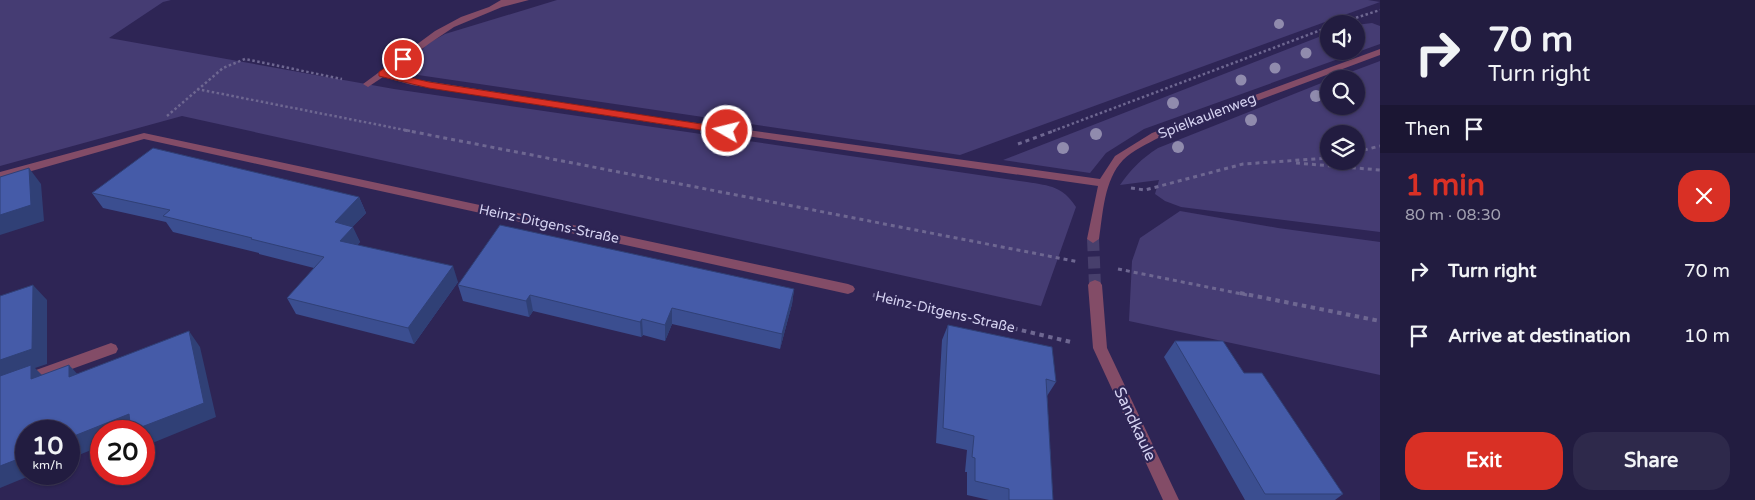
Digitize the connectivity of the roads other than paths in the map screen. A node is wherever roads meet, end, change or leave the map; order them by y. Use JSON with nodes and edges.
{"nodes":[{"id":1,"x":525,"y":0,"type":"edge"},
{"id":2,"x":504,"y":3,"type":"edge"},
{"id":3,"x":1380,"y":52,"type":"edge"},
{"id":4,"x":382,"y":74,"type":"junction"},
{"id":5,"x":368,"y":84,"type":"road end"},
{"id":6,"x":0,"y":176,"type":"edge"},
{"id":7,"x":1103,"y":183,"type":"junction"},
{"id":8,"x":1093,"y":239,"type":"tunnel mouth"},
{"id":9,"x":1095,"y":285,"type":"tunnel mouth"},
{"id":10,"x":848,"y":289,"type":"road end"},
{"id":11,"x":111,"y":349,"type":"dead end"},
{"id":12,"x":0,"y":389,"type":"edge"},
{"id":13,"x":1171,"y":500,"type":"edge"}],
"edges":[{"from":1,"to":2,"type":"street"},
{"from":2,"to":4,"type":"street"},
{"from":3,"to":7,"type":"street","name":"Spielkaulenweg"},
{"from":4,"to":5,"type":"street"},
{"from":4,"to":7,"type":"street"},
{"from":6,"to":10,"type":"street","name":"Heinz-Ditgens-Straße"},
{"from":7,"to":8,"type":"street","name":"Spielkaulenweg"},
{"from":9,"to":13,"type":"street","name":"Sandkaule"},
{"from":11,"to":12,"type":"street"}]}
